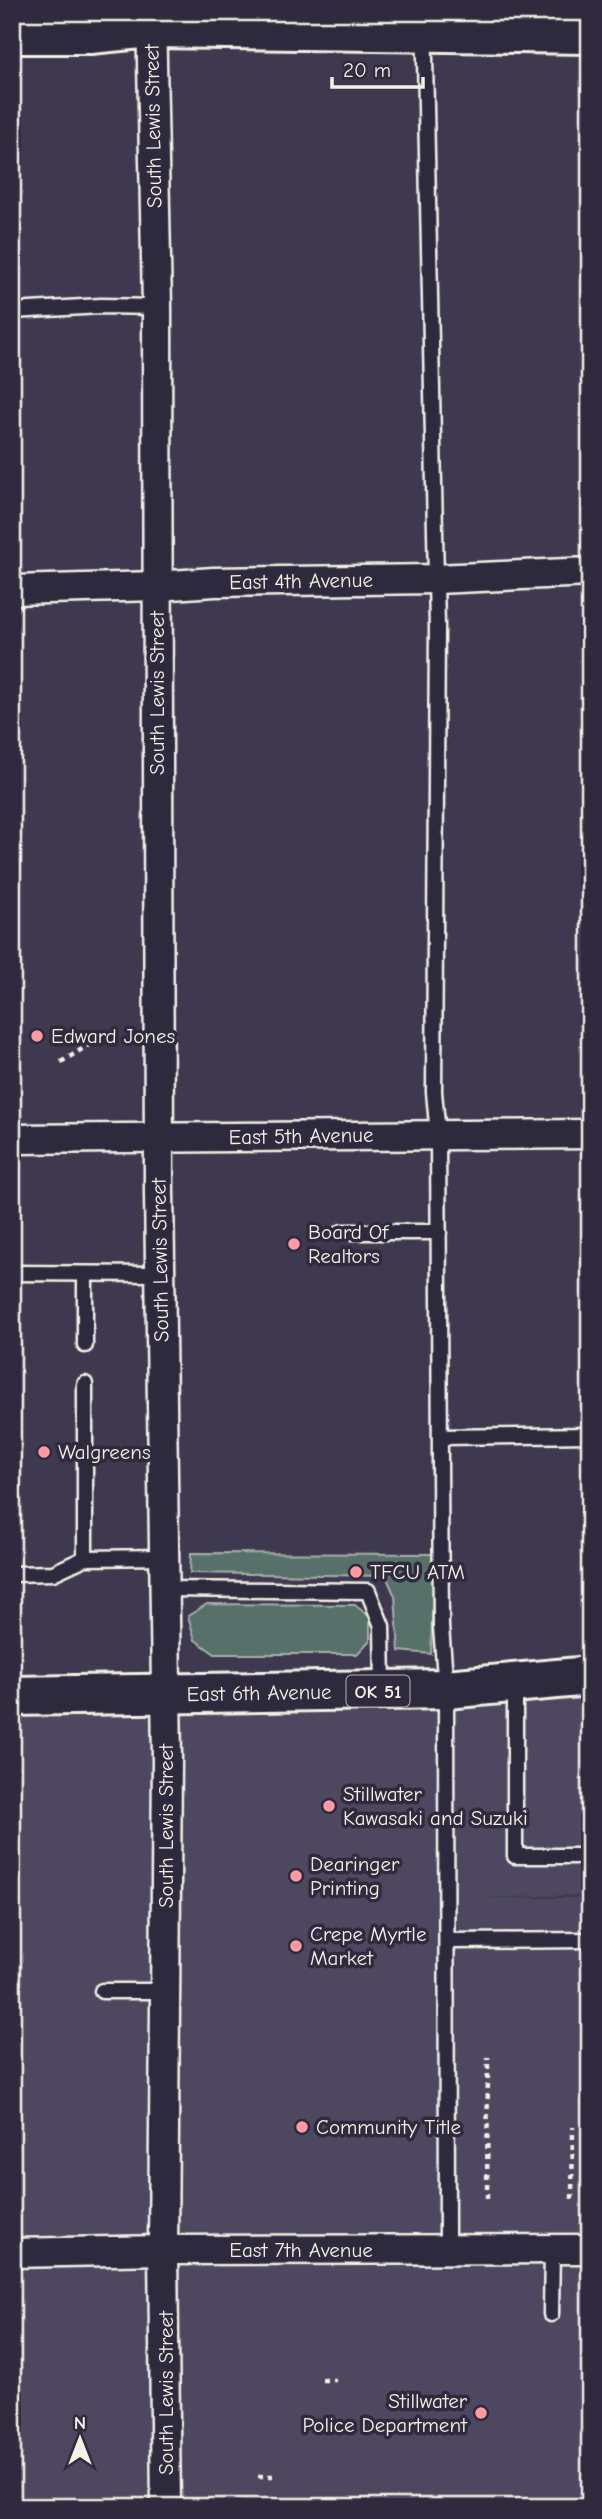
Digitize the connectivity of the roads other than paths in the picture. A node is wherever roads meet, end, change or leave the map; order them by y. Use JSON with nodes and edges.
{"nodes":[{"id":1,"x":151,"y":20,"type":"edge"},
{"id":2,"x":424,"y":23,"type":"edge"},
{"id":3,"x":12,"y":34,"type":"edge"},
{"id":4,"x":590,"y":34,"type":"edge"},
{"id":5,"x":157,"y":307,"type":"junction"},
{"id":6,"x":12,"y":312,"type":"edge"},
{"id":7,"x":590,"y":572,"type":"edge"},
{"id":8,"x":436,"y":579,"type":"junction"},
{"id":9,"x":157,"y":586,"type":"junction"},
{"id":10,"x":12,"y":590,"type":"edge"},
{"id":11,"x":590,"y":1134,"type":"edge"},
{"id":12,"x":438,"y":1135,"type":"junction"},
{"id":13,"x":159,"y":1137,"type":"junction"},
{"id":14,"x":12,"y":1139,"type":"edge"},
{"id":15,"x":342,"y":1232,"type":"dead end"},
{"id":16,"x":439,"y":1232,"type":"junction"},
{"id":17,"x":12,"y":1273,"type":"edge"},
{"id":18,"x":85,"y":1274,"type":"junction"},
{"id":19,"x":160,"y":1274,"type":"junction"},
{"id":20,"x":85,"y":1345,"type":"dead end"},
{"id":21,"x":85,"y":1384,"type":"dead end"},
{"id":22,"x":590,"y":1435,"type":"edge"},
{"id":23,"x":440,"y":1437,"type":"junction"},
{"id":24,"x":164,"y":1557,"type":"junction"},
{"id":25,"x":85,"y":1558,"type":"junction"},
{"id":26,"x":12,"y":1574,"type":"edge"},
{"id":27,"x":164,"y":1590,"type":"junction"},
{"id":28,"x":590,"y":1676,"type":"edge"},
{"id":29,"x":514,"y":1683,"type":"junction"},
{"id":30,"x":446,"y":1689,"type":"junction"},
{"id":31,"x":383,"y":1691,"type":"junction"},
{"id":32,"x":166,"y":1693,"type":"junction"},
{"id":33,"x":12,"y":1696,"type":"edge"},
{"id":34,"x":590,"y":1856,"type":"edge"},
{"id":35,"x":590,"y":1940,"type":"edge"},
{"id":36,"x":447,"y":1941,"type":"junction"},
{"id":37,"x":102,"y":1991,"type":"dead end"},
{"id":38,"x":165,"y":1991,"type":"junction"},
{"id":39,"x":447,"y":2249,"type":"junction"},
{"id":40,"x":552,"y":2249,"type":"junction"},
{"id":41,"x":590,"y":2249,"type":"edge"},
{"id":42,"x":163,"y":2250,"type":"junction"},
{"id":43,"x":12,"y":2253,"type":"edge"},
{"id":44,"x":551,"y":2314,"type":"dead end"},
{"id":45,"x":166,"y":2507,"type":"edge"}],
"edges":[{"from":1,"to":2,"type":"main road"},
{"from":1,"to":3,"type":"main road"},
{"from":1,"to":5,"type":"street","name":"South Lewis Street"},
{"from":2,"to":4,"type":"main road"},
{"from":2,"to":8,"type":"lane"},
{"from":5,"to":6,"type":"lane"},
{"from":5,"to":9,"type":"street","name":"South Lewis Street"},
{"from":7,"to":8,"type":"street","name":"East 4th Avenue"},
{"from":8,"to":9,"type":"street","name":"East 4th Avenue"},
{"from":8,"to":12,"type":"lane"},
{"from":9,"to":10,"type":"street","name":"East 4th Avenue"},
{"from":9,"to":13,"type":"street","name":"South Lewis Street"},
{"from":11,"to":12,"type":"street","name":"East 5th Avenue"},
{"from":12,"to":13,"type":"street","name":"East 5th Avenue"},
{"from":12,"to":16,"type":"lane"},
{"from":13,"to":14,"type":"street","name":"East 5th Avenue"},
{"from":13,"to":19,"type":"street","name":"South Lewis Street"},
{"from":15,"to":16,"type":"lane"},
{"from":16,"to":23,"type":"lane"},
{"from":17,"to":18,"type":"lane"},
{"from":18,"to":19,"type":"lane"},
{"from":18,"to":20,"type":"lane"},
{"from":19,"to":24,"type":"street","name":"South Lewis Street"},
{"from":21,"to":25,"type":"lane"},
{"from":22,"to":23,"type":"lane"},
{"from":23,"to":30,"type":"lane"},
{"from":24,"to":25,"type":"lane"},
{"from":24,"to":27,"type":"street","name":"South Lewis Street"},
{"from":25,"to":26,"type":"lane"},
{"from":27,"to":31,"type":"lane"},
{"from":27,"to":32,"type":"street","name":"South Lewis Street"},
{"from":28,"to":29,"type":"main road","name":"East 6th Avenue","number":"OK 51"},
{"from":29,"to":30,"type":"main road","name":"East 6th Avenue","number":"OK 51"},
{"from":29,"to":34,"type":"lane"},
{"from":30,"to":31,"type":"main road","name":"East 6th Avenue","number":"OK 51"},
{"from":30,"to":36,"type":"lane"},
{"from":31,"to":32,"type":"main road","name":"East 6th Avenue","number":"OK 51"},
{"from":32,"to":33,"type":"main road","name":"East 6th Avenue","number":"OK 51"},
{"from":32,"to":38,"type":"street","name":"South Lewis Street"},
{"from":35,"to":36,"type":"lane"},
{"from":36,"to":39,"type":"lane"},
{"from":37,"to":38,"type":"lane"},
{"from":38,"to":42,"type":"street","name":"South Lewis Street"},
{"from":39,"to":40,"type":"street","name":"East 7th Avenue"},
{"from":39,"to":42,"type":"street","name":"East 7th Avenue"},
{"from":40,"to":41,"type":"street","name":"East 7th Avenue"},
{"from":40,"to":44,"type":"lane"},
{"from":42,"to":43,"type":"street","name":"East 7th Avenue"},
{"from":42,"to":45,"type":"street","name":"South Lewis Street"}]}
